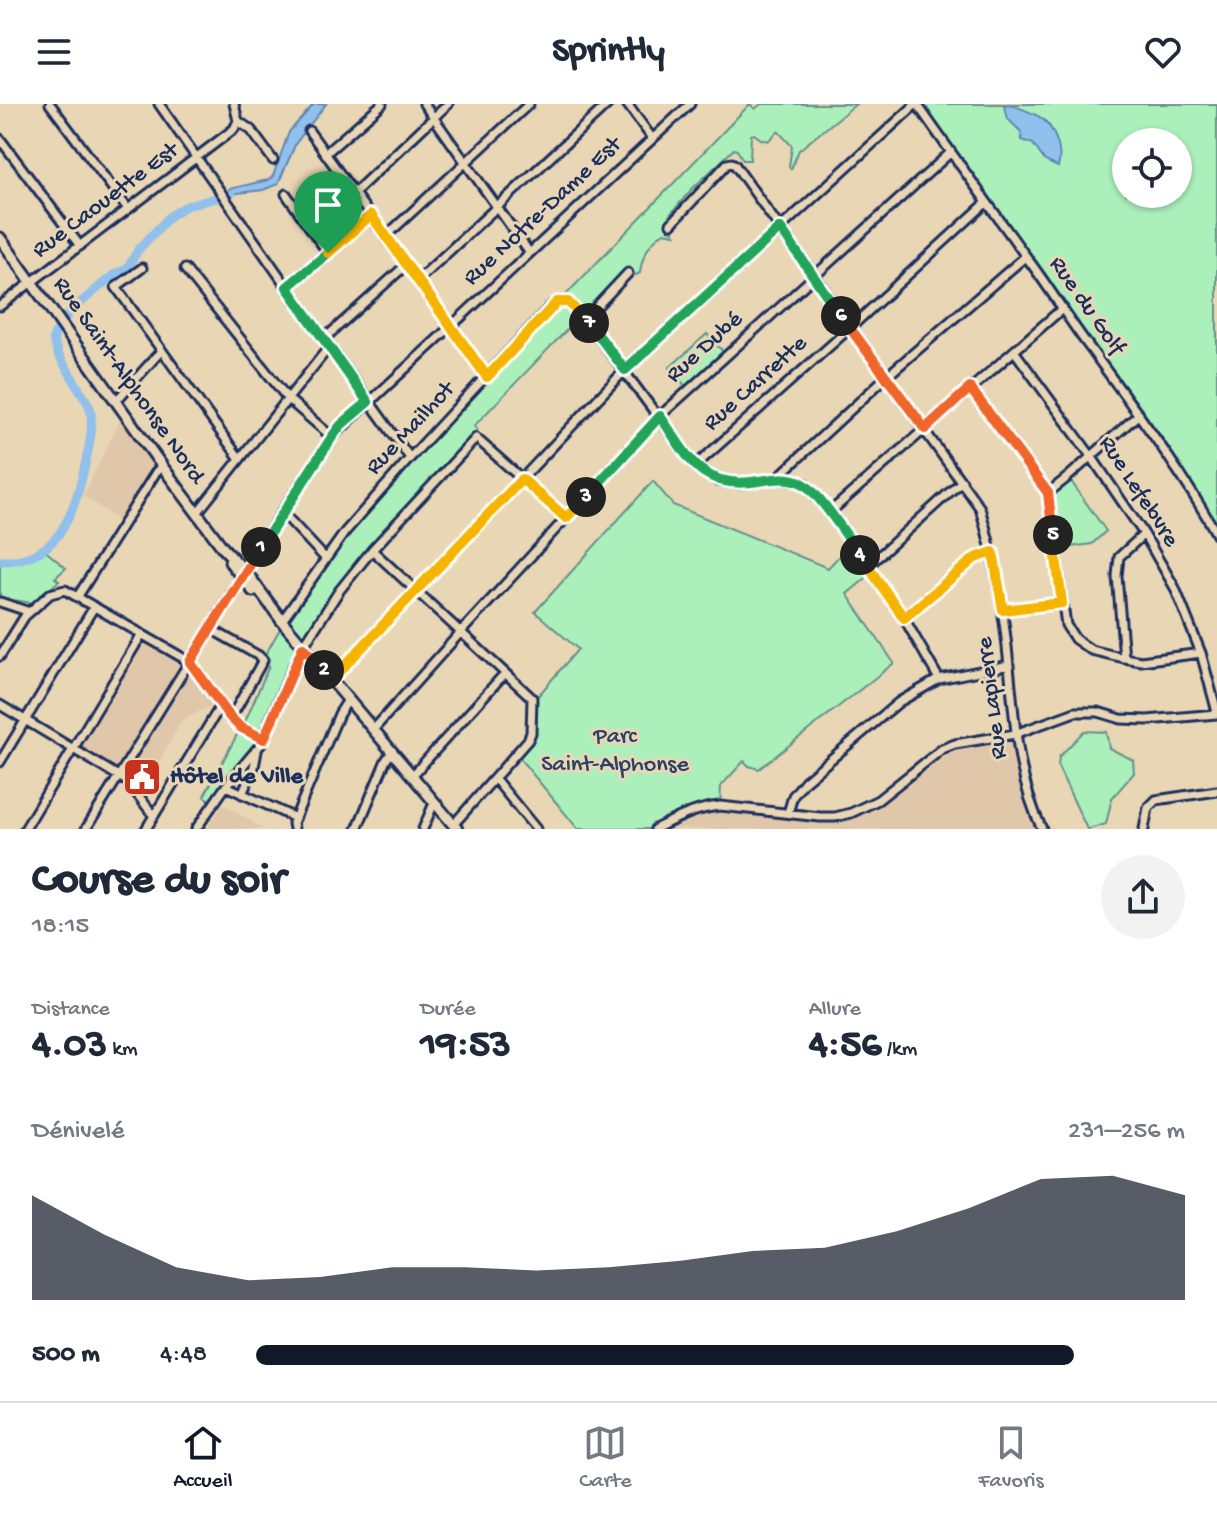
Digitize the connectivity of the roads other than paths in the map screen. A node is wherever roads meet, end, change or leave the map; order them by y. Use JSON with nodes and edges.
{"nodes":[{"id":1,"x":50,"y":104,"type":"edge"},
{"id":2,"x":159,"y":104,"type":"edge"},
{"id":3,"x":234,"y":104,"type":"edge"},
{"id":4,"x":382,"y":104,"type":"edge"},
{"id":5,"x":424,"y":104,"type":"edge"},
{"id":6,"x":448,"y":104,"type":"edge"},
{"id":7,"x":529,"y":104,"type":"edge"},
{"id":8,"x":608,"y":104,"type":"edge"},
{"id":9,"x":627,"y":104,"type":"edge"},
{"id":10,"x":690,"y":104,"type":"edge"},
{"id":11,"x":916,"y":104,"type":"edge"},
{"id":12,"x":434,"y":118,"type":"junction"},
{"id":13,"x":238,"y":121,"type":"junction"},
{"id":14,"x":309,"y":131,"type":"dead end"},
{"id":15,"x":652,"y":138,"type":"junction"},
{"id":16,"x":0,"y":139,"type":"edge"},
{"id":17,"x":326,"y":153,"type":"junction"},
{"id":18,"x":950,"y":153,"type":"junction"},
{"id":19,"x":197,"y":157,"type":"junction"},
{"id":20,"x":273,"y":160,"type":"dead end"},
{"id":21,"x":466,"y":163,"type":"junction"},
{"id":22,"x":354,"y":193,"type":"junction"},
{"id":23,"x":286,"y":194,"type":"dead end"},
{"id":24,"x":986,"y":203,"type":"junction"},
{"id":25,"x":497,"y":207,"type":"junction"},
{"id":26,"x":128,"y":209,"type":"junction"},
{"id":27,"x":371,"y":215,"type":"junction"},
{"id":28,"x":671,"y":224,"type":"dead end"},
{"id":29,"x":780,"y":228,"type":"junction"},
{"id":30,"x":386,"y":236,"type":"junction"},
{"id":31,"x":0,"y":238,"type":"edge"},
{"id":32,"x":80,"y":246,"type":"junction"},
{"id":33,"x":529,"y":252,"type":"junction"},
{"id":34,"x":328,"y":253,"type":"junction"},
{"id":35,"x":1026,"y":256,"type":"junction"},
{"id":36,"x":406,"y":265,"type":"junction"},
{"id":37,"x":142,"y":268,"type":"dead end"},
{"id":38,"x":185,"y":269,"type":"dead end"},
{"id":39,"x":628,"y":273,"type":"dead end"},
{"id":40,"x":814,"y":276,"type":"junction"},
{"id":41,"x":418,"y":280,"type":"junction"},
{"id":42,"x":33,"y":282,"type":"junction"},
{"id":43,"x":287,"y":287,"type":"junction"},
{"id":44,"x":0,"y":306,"type":"edge"},
{"id":45,"x":1063,"y":308,"type":"junction"},
{"id":46,"x":585,"y":319,"type":"junction"},
{"id":47,"x":450,"y":325,"type":"junction"},
{"id":48,"x":850,"y":328,"type":"junction"},
{"id":49,"x":324,"y":339,"type":"junction"},
{"id":50,"x":329,"y":347,"type":"junction"},
{"id":51,"x":161,"y":351,"type":"junction"},
{"id":52,"x":1015,"y":352,"type":"junction"},
{"id":53,"x":625,"y":370,"type":"junction"},
{"id":54,"x":487,"y":377,"type":"junction"},
{"id":55,"x":886,"y":377,"type":"junction"},
{"id":56,"x":970,"y":388,"type":"junction"},
{"id":57,"x":288,"y":399,"type":"junction"},
{"id":58,"x":116,"y":401,"type":"junction"},
{"id":59,"x":368,"y":402,"type":"junction"},
{"id":60,"x":1139,"y":414,"type":"junction"},
{"id":61,"x":660,"y":416,"type":"junction"},
{"id":62,"x":925,"y":429,"type":"junction"},
{"id":63,"x":332,"y":437,"type":"junction"},
{"id":64,"x":1091,"y":456,"type":"junction"},
{"id":65,"x":410,"y":458,"type":"junction"},
{"id":66,"x":240,"y":459,"type":"junction"},
{"id":67,"x":162,"y":466,"type":"junction"},
{"id":68,"x":695,"y":466,"type":"junction"},
{"id":69,"x":522,"y":479,"type":"junction"},
{"id":70,"x":776,"y":479,"type":"junction"},
{"id":71,"x":962,"y":481,"type":"junction"},
{"id":72,"x":1048,"y":493,"type":"junction"},
{"id":73,"x":282,"y":512,"type":"junction"},
{"id":74,"x":830,"y":512,"type":"junction"},
{"id":75,"x":197,"y":513,"type":"junction"},
{"id":76,"x":566,"y":518,"type":"junction"},
{"id":77,"x":1144,"y":534,"type":"junction"},
{"id":78,"x":1217,"y":535,"type":"edge"},
{"id":79,"x":372,"y":550,"type":"junction"},
{"id":80,"x":993,"y":552,"type":"junction"},
{"id":81,"x":325,"y":558,"type":"junction"},
{"id":82,"x":868,"y":566,"type":"junction"},
{"id":83,"x":244,"y":575,"type":"junction"},
{"id":84,"x":417,"y":590,"type":"junction"},
{"id":85,"x":78,"y":596,"type":"junction"},
{"id":86,"x":0,"y":602,"type":"edge"},
{"id":87,"x":1062,"y":603,"type":"junction"},
{"id":88,"x":94,"y":607,"type":"junction"},
{"id":89,"x":1003,"y":610,"type":"junction"},
{"id":90,"x":30,"y":612,"type":"junction"},
{"id":91,"x":904,"y":618,"type":"junction"},
{"id":92,"x":282,"y":621,"type":"junction"},
{"id":93,"x":211,"y":629,"type":"junction"},
{"id":94,"x":461,"y":632,"type":"junction"},
{"id":95,"x":142,"y":634,"type":"junction"},
{"id":96,"x":303,"y":647,"type":"junction"},
{"id":97,"x":1201,"y":653,"type":"junction"},
{"id":98,"x":0,"y":656,"type":"edge"},
{"id":99,"x":1124,"y":658,"type":"junction"},
{"id":100,"x":190,"y":662,"type":"junction"},
{"id":101,"x":1009,"y":665,"type":"junction"},
{"id":102,"x":505,"y":673,"type":"junction"},
{"id":103,"x":332,"y":679,"type":"junction"},
{"id":104,"x":939,"y":679,"type":"junction"},
{"id":105,"x":348,"y":700,"type":"junction"},
{"id":106,"x":0,"y":705,"type":"edge"},
{"id":107,"x":221,"y":705,"type":"junction"},
{"id":108,"x":1217,"y":713,"type":"edge"},
{"id":109,"x":229,"y":717,"type":"junction"},
{"id":110,"x":25,"y":721,"type":"junction"},
{"id":111,"x":373,"y":730,"type":"junction"},
{"id":112,"x":1015,"y":734,"type":"junction"},
{"id":113,"x":264,"y":739,"type":"junction"},
{"id":114,"x":73,"y":749,"type":"junction"},
{"id":115,"x":257,"y":750,"type":"junction"},
{"id":116,"x":392,"y":752,"type":"junction"},
{"id":117,"x":0,"y":762,"type":"edge"},
{"id":118,"x":412,"y":776,"type":"junction"},
{"id":119,"x":120,"y":777,"type":"junction"},
{"id":120,"x":495,"y":779,"type":"junction"},
{"id":121,"x":226,"y":786,"type":"junction"},
{"id":122,"x":1217,"y":791,"type":"edge"},
{"id":123,"x":242,"y":794,"type":"junction"},
{"id":124,"x":434,"y":803,"type":"junction"},
{"id":125,"x":788,"y":813,"type":"junction"},
{"id":126,"x":154,"y":816,"type":"junction"},
{"id":127,"x":295,"y":818,"type":"junction"},
{"id":128,"x":455,"y":827,"type":"edge"},
{"id":129,"x":534,"y":828,"type":"edge"},
{"id":130,"x":25,"y":829,"type":"edge"},
{"id":131,"x":86,"y":829,"type":"edge"},
{"id":132,"x":146,"y":829,"type":"edge"},
{"id":133,"x":196,"y":829,"type":"edge"},
{"id":134,"x":294,"y":829,"type":"edge"},
{"id":135,"x":357,"y":829,"type":"edge"},
{"id":136,"x":423,"y":829,"type":"edge"},
{"id":137,"x":655,"y":829,"type":"edge"},
{"id":138,"x":1042,"y":829,"type":"edge"},
{"id":139,"x":1144,"y":829,"type":"edge"}],
"edges":[{"from":1,"to":26,"type":"street"},
{"from":2,"to":19,"type":"street"},
{"from":3,"to":13,"type":"street"},
{"from":4,"to":17,"type":"street"},
{"from":5,"to":12,"type":"street"},
{"from":6,"to":12,"type":"street"},
{"from":7,"to":21,"type":"street"},
{"from":8,"to":25,"type":"street"},
{"from":9,"to":15,"type":"street"},
{"from":10,"to":15,"type":"street","name":"Rue Notre-Dame Est"},
{"from":11,"to":18,"type":"street","name":"Rue du Golf"},
{"from":11,"to":29,"type":"street"},
{"from":12,"to":21,"type":"street"},
{"from":12,"to":22,"type":"street"},
{"from":13,"to":19,"type":"street","name":"Rue Caouette Est"},
{"from":13,"to":20,"type":"street"},
{"from":14,"to":17,"type":"street"},
{"from":15,"to":33,"type":"street","name":"Rue Notre-Dame Est"},
{"from":16,"to":32,"type":"street"},
{"from":17,"to":22,"type":"street"},
{"from":18,"to":24,"type":"street","name":"Rue du Golf"},
{"from":18,"to":40,"type":"street","name":"Rue Dubé"},
{"from":19,"to":26,"type":"street","name":"Rue Caouette Est"},
{"from":19,"to":43,"type":"street"},
{"from":21,"to":25,"type":"street"},
{"from":21,"to":30,"type":"street"},
{"from":22,"to":27,"type":"street"},
{"from":23,"to":34,"type":"street"},
{"from":24,"to":35,"type":"street","name":"Rue du Golf"},
{"from":24,"to":48,"type":"street","name":"Rue Carrette"},
{"from":25,"to":33,"type":"street"},
{"from":25,"to":41,"type":"street"},
{"from":26,"to":32,"type":"street","name":"Rue Caouette Est"},
{"from":27,"to":30,"type":"street"},
{"from":27,"to":34,"type":"street"},
{"from":28,"to":29,"type":"street","name":"Rue Lapierre"},
{"from":29,"to":40,"type":"street","name":"Rue Lapierre"},
{"from":29,"to":53,"type":"street"},
{"from":30,"to":36,"type":"street"},
{"from":31,"to":42,"type":"main road","name":"Rue Saint-Alphonse Nord"},
{"from":32,"to":42,"type":"street","name":"Rue Caouette Est"},
{"from":33,"to":47,"type":"street","name":"Rue Notre-Dame Est"},
{"from":34,"to":43,"type":"street"},
{"from":35,"to":45,"type":"street","name":"Rue du Golf"},
{"from":35,"to":55,"type":"street"},
{"from":36,"to":41,"type":"street"},
{"from":36,"to":49,"type":"street"},
{"from":37,"to":51,"type":"street"},
{"from":38,"to":57,"type":"street"},
{"from":39,"to":46,"type":"street"},
{"from":40,"to":48,"type":"street","name":"Rue Lapierre"},
{"from":40,"to":61,"type":"street","name":"Rue Dubé"},
{"from":41,"to":47,"type":"street"},
{"from":42,"to":44,"type":"street","name":"Rue Caouette Est"},
{"from":42,"to":58,"type":"main road","name":"Rue Saint-Alphonse Nord"},
{"from":43,"to":49,"type":"street"},
{"from":45,"to":52,"type":"street"},
{"from":45,"to":60,"type":"street","name":"Rue du Golf"},
{"from":46,"to":53,"type":"street"},
{"from":46,"to":54,"type":"street","name":"Rue Mailhot"},
{"from":47,"to":54,"type":"street"},
{"from":47,"to":59,"type":"street","name":"Rue Notre-Dame Est"},
{"from":48,"to":55,"type":"street","name":"Rue Lapierre"},
{"from":48,"to":68,"type":"street","name":"Rue Carrette"},
{"from":49,"to":50,"type":"street"},
{"from":50,"to":57,"type":"street"},
{"from":50,"to":59,"type":"street"},
{"from":51,"to":58,"type":"street"},
{"from":51,"to":66,"type":"street"},
{"from":52,"to":56,"type":"street"},
{"from":52,"to":64,"type":"street","name":"Rue Lefebvre"},
{"from":53,"to":61,"type":"street"},
{"from":53,"to":69,"type":"street"},
{"from":54,"to":65,"type":"street","name":"Rue Mailhot"},
{"from":55,"to":62,"type":"street","name":"Rue Lapierre"},
{"from":55,"to":70,"type":"street"},
{"from":56,"to":62,"type":"street"},
{"from":56,"to":72,"type":"street"},
{"from":57,"to":63,"type":"street"},
{"from":57,"to":66,"type":"street"},
{"from":58,"to":67,"type":"main road","name":"Rue Saint-Alphonse Nord"},
{"from":59,"to":63,"type":"street","name":"Rue Notre-Dame Est"},
{"from":59,"to":65,"type":"street"},
{"from":60,"to":64,"type":"street"},
{"from":60,"to":78,"type":"street","name":"Rue du Golf"},
{"from":61,"to":68,"type":"street"},
{"from":61,"to":76,"type":"street","name":"Rue Dubé"},
{"from":62,"to":71,"type":"street","name":"Rue Lapierre"},
{"from":62,"to":74,"type":"street"},
{"from":63,"to":73,"type":"street","name":"Rue Notre-Dame Est"},
{"from":64,"to":72,"type":"street"},
{"from":64,"to":77,"type":"street","name":"Rue Lefebvre"},
{"from":65,"to":81,"type":"street","name":"Rue Mailhot"},
{"from":66,"to":75,"type":"street"},
{"from":67,"to":75,"type":"main road","name":"Rue Saint-Alphonse Nord"},
{"from":67,"to":85,"type":"street"},
{"from":68,"to":70,"type":"street"},
{"from":69,"to":76,"type":"street"},
{"from":69,"to":79,"type":"street"},
{"from":69,"to":84,"type":"street"},
{"from":70,"to":74,"type":"street"},
{"from":71,"to":80,"type":"street","name":"Rue Lapierre"},
{"from":71,"to":82,"type":"street"},
{"from":72,"to":87,"type":"street"},
{"from":73,"to":81,"type":"street"},
{"from":73,"to":83,"type":"street","name":"Rue Notre-Dame Est"},
{"from":74,"to":82,"type":"street"},
{"from":75,"to":83,"type":"main road","name":"Rue Saint-Alphonse Nord"},
{"from":76,"to":94,"type":"street","name":"Rue Dubé"},
{"from":77,"to":97,"type":"street","name":"Rue Lefebvre"},
{"from":77,"to":99,"type":"street"},
{"from":79,"to":84,"type":"street"},
{"from":79,"to":96,"type":"street"},
{"from":80,"to":89,"type":"street","name":"Rue Lapierre"},
{"from":80,"to":91,"type":"street"},
{"from":81,"to":92,"type":"street","name":"Rue Mailhot"},
{"from":82,"to":91,"type":"street"},
{"from":83,"to":92,"type":"main road","name":"Rue Saint-Alphonse Nord"},
{"from":83,"to":93,"type":"street","name":"Rue Notre-Dame Est"},
{"from":84,"to":94,"type":"street"},
{"from":84,"to":103,"type":"street"},
{"from":85,"to":88,"type":"street"},
{"from":85,"to":90,"type":"street"},
{"from":86,"to":90,"type":"street"},
{"from":87,"to":89,"type":"street"},
{"from":87,"to":99,"type":"street"},
{"from":88,"to":95,"type":"street"},
{"from":88,"to":110,"type":"street"},
{"from":89,"to":101,"type":"street","name":"Rue Lapierre"},
{"from":90,"to":98,"type":"street"},
{"from":91,"to":104,"type":"street"},
{"from":92,"to":96,"type":"main road","name":"Rue Saint-Alphonse Nord"},
{"from":93,"to":100,"type":"street","name":"Rue Notre-Dame Est"},
{"from":93,"to":109,"type":"street"},
{"from":94,"to":102,"type":"street"},
{"from":94,"to":111,"type":"street","name":"Rue Dubé"},
{"from":95,"to":100,"type":"street"},
{"from":95,"to":114,"type":"street"},
{"from":96,"to":103,"type":"main road","name":"Rue Saint-Alphonse Nord"},
{"from":96,"to":113,"type":"street"},
{"from":97,"to":99,"type":"street"},
{"from":97,"to":108,"type":"street","name":"Rue Lefebvre"},
{"from":100,"to":107,"type":"street"},
{"from":100,"to":119,"type":"street","name":"Rue Notre-Dame Est"},
{"from":101,"to":104,"type":"street"},
{"from":101,"to":112,"type":"street","name":"Rue Lapierre"},
{"from":102,"to":118,"type":"street"},
{"from":102,"to":120,"type":"street"},
{"from":103,"to":105,"type":"main road","name":"Rue Saint-Alphonse Nord"},
{"from":104,"to":125,"type":"street"},
{"from":105,"to":111,"type":"main road","name":"Rue Saint-Alphonse Nord"},
{"from":105,"to":127,"type":"street"},
{"from":106,"to":110,"type":"street"},
{"from":107,"to":109,"type":"street"},
{"from":107,"to":126,"type":"street"},
{"from":108,"to":112,"type":"street"},
{"from":109,"to":113,"type":"street"},
{"from":110,"to":114,"type":"street"},
{"from":110,"to":117,"type":"street"},
{"from":111,"to":116,"type":"main road","name":"Rue Saint-Alphonse Nord"},
{"from":112,"to":125,"type":"street"},
{"from":112,"to":138,"type":"street","name":"Rue Lapierre"},
{"from":113,"to":115,"type":"street"},
{"from":114,"to":119,"type":"street"},
{"from":114,"to":130,"type":"street"},
{"from":115,"to":121,"type":"street"},
{"from":115,"to":123,"type":"street"},
{"from":116,"to":118,"type":"main road","name":"Rue Saint-Alphonse Nord"},
{"from":116,"to":135,"type":"street"},
{"from":118,"to":124,"type":"main road","name":"Rue Saint-Alphonse Nord"},
{"from":119,"to":126,"type":"street"},
{"from":119,"to":131,"type":"street","name":"Rue Notre-Dame Est"},
{"from":120,"to":128,"type":"street"},
{"from":120,"to":129,"type":"street"},
{"from":121,"to":123,"type":"street"},
{"from":121,"to":133,"type":"street"},
{"from":122,"to":139,"type":"street"},
{"from":123,"to":127,"type":"street"},
{"from":124,"to":128,"type":"main road","name":"Rue Saint-Alphonse Nord"},
{"from":124,"to":136,"type":"street"},
{"from":125,"to":137,"type":"street"},
{"from":126,"to":132,"type":"street"},
{"from":127,"to":134,"type":"street"}]}
